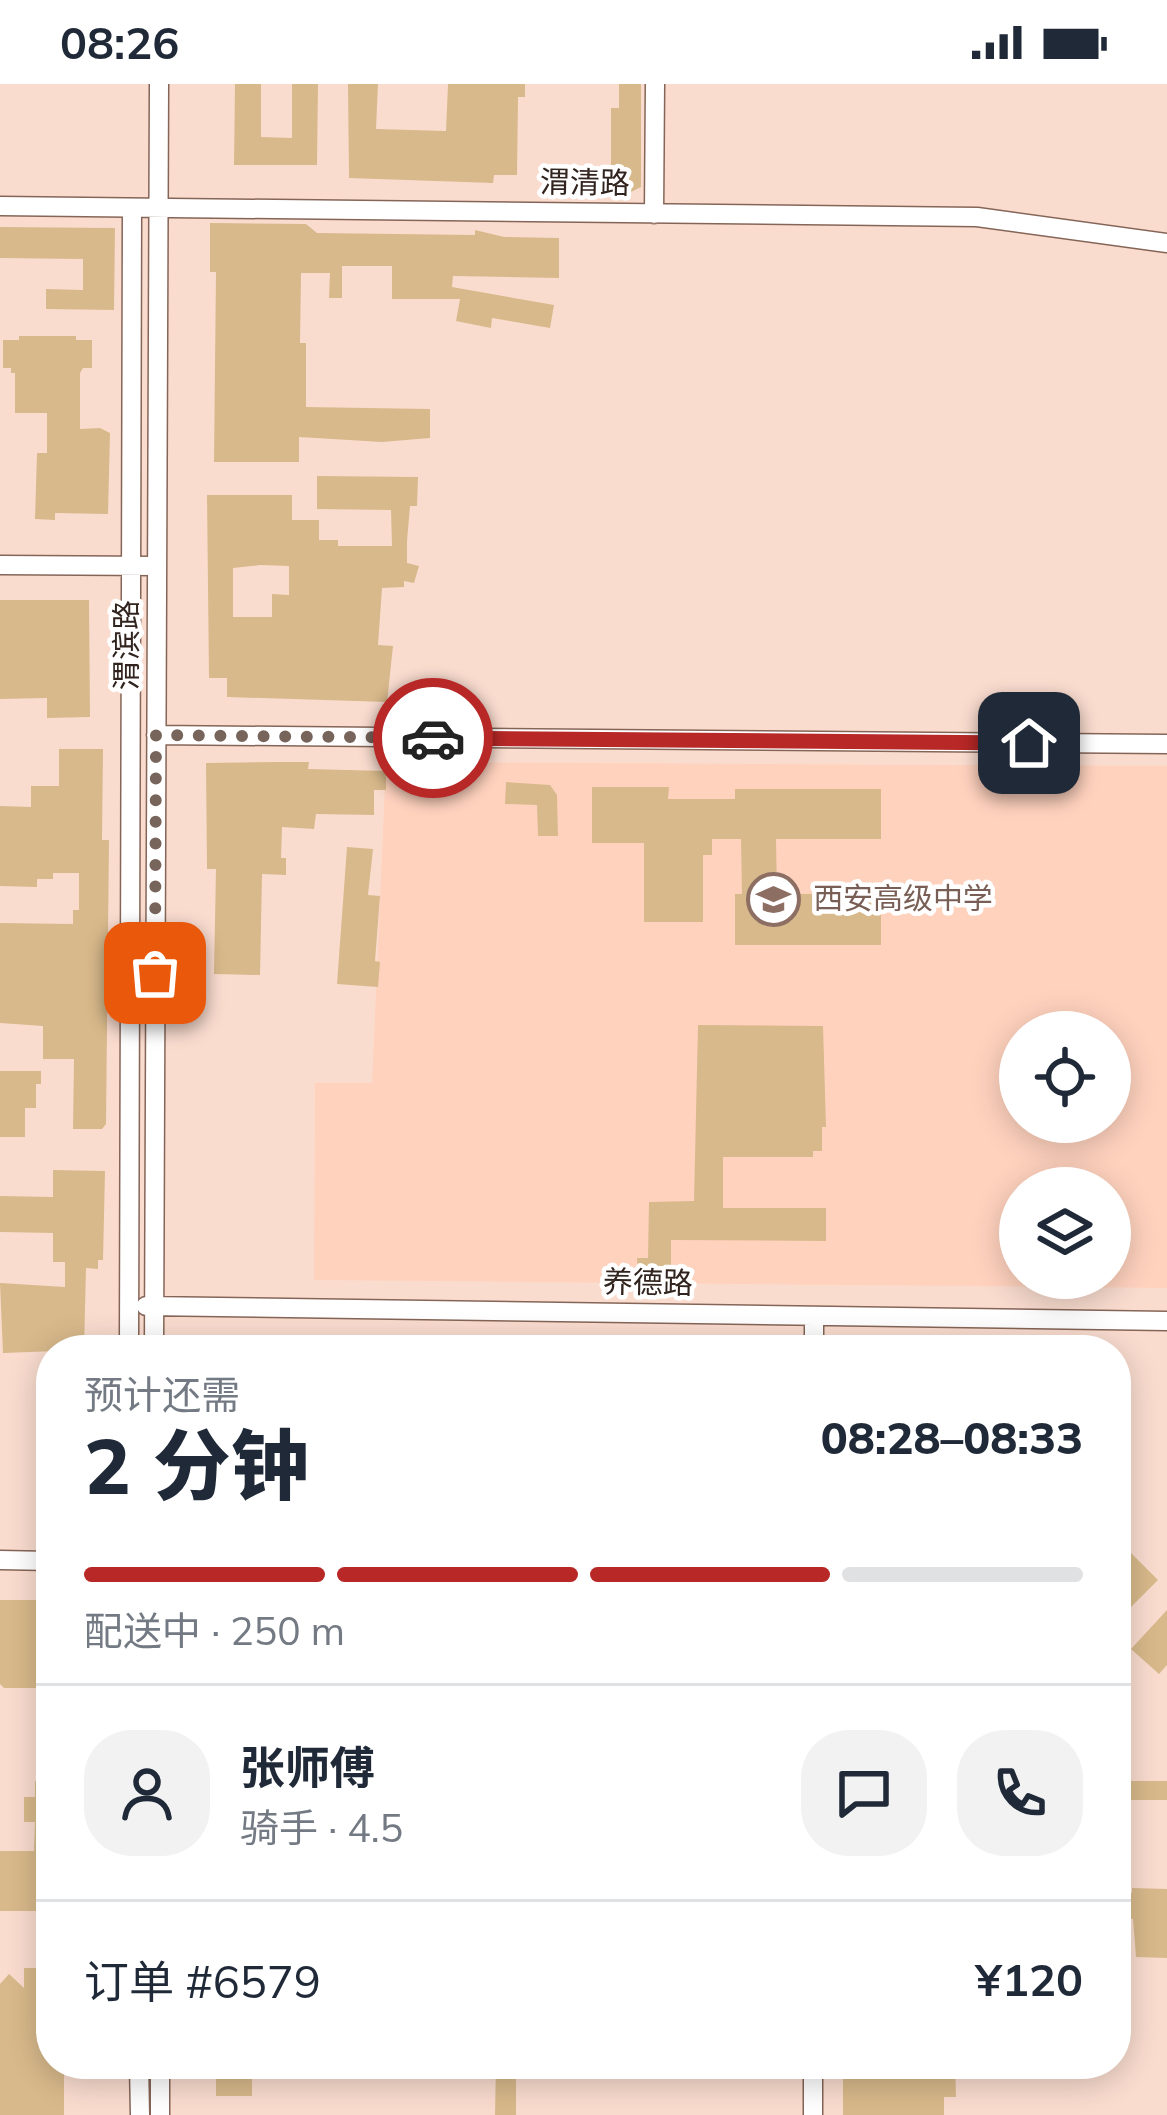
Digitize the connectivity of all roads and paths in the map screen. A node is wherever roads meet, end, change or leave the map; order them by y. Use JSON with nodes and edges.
{"nodes":[{"id":1,"x":159,"y":84,"type":"edge"},
{"id":2,"x":655,"y":84,"type":"edge"},
{"id":3,"x":0,"y":206,"type":"edge"},
{"id":4,"x":132,"y":208,"type":"junction"},
{"id":5,"x":158,"y":209,"type":"junction"},
{"id":6,"x":654,"y":214,"type":"junction"},
{"id":7,"x":1167,"y":243,"type":"edge"},
{"id":8,"x":0,"y":566,"type":"edge"},
{"id":9,"x":130,"y":566,"type":"junction"},
{"id":10,"x":157,"y":566,"type":"junction"},
{"id":11,"x":156,"y":735,"type":"junction"},
{"id":12,"x":1167,"y":744,"type":"edge"},
{"id":13,"x":129,"y":1306,"type":"junction"},
{"id":14,"x":154,"y":1306,"type":"junction"},
{"id":15,"x":814,"y":1316,"type":"junction"},
{"id":16,"x":1167,"y":1321,"type":"edge"},
{"id":17,"x":129,"y":1335,"type":"edge"},
{"id":18,"x":154,"y":1335,"type":"edge"},
{"id":19,"x":814,"y":1335,"type":"edge"},
{"id":20,"x":0,"y":1561,"type":"edge"},
{"id":21,"x":36,"y":1561,"type":"edge"},
{"id":22,"x":139,"y":2079,"type":"edge"},
{"id":23,"x":160,"y":2079,"type":"edge"},
{"id":24,"x":813,"y":2079,"type":"edge"},
{"id":25,"x":140,"y":2115,"type":"edge"},
{"id":26,"x":160,"y":2115,"type":"edge"},
{"id":27,"x":813,"y":2115,"type":"edge"}],
"edges":[{"from":1,"to":5,"type":"street","name":"渭滨路"},
{"from":2,"to":6,"type":"street"},
{"from":3,"to":4,"type":"street","name":"渭清路"},
{"from":4,"to":5,"type":"street","name":"渭清路"},
{"from":4,"to":9,"type":"street","name":"渭滨路"},
{"from":5,"to":6,"type":"street","name":"渭清路"},
{"from":5,"to":10,"type":"street","name":"渭滨路"},
{"from":6,"to":7,"type":"street","name":"渭清路"},
{"from":8,"to":9,"type":"street"},
{"from":9,"to":10,"type":"street"},
{"from":9,"to":13,"type":"street","name":"渭滨路"},
{"from":10,"to":11,"type":"street","name":"渭滨路"},
{"from":11,"to":12,"type":"street"},
{"from":11,"to":14,"type":"street","name":"渭滨路"},
{"from":13,"to":14,"type":"street","name":"养德路"},
{"from":13,"to":17,"type":"street","name":"渭滨路"},
{"from":14,"to":15,"type":"street","name":"养德路"},
{"from":14,"to":18,"type":"street","name":"渭滨路"},
{"from":15,"to":16,"type":"street","name":"养德路"},
{"from":15,"to":19,"type":"street"},
{"from":20,"to":21,"type":"street"},
{"from":22,"to":25,"type":"street"},
{"from":23,"to":26,"type":"street"},
{"from":24,"to":27,"type":"street"}]}
